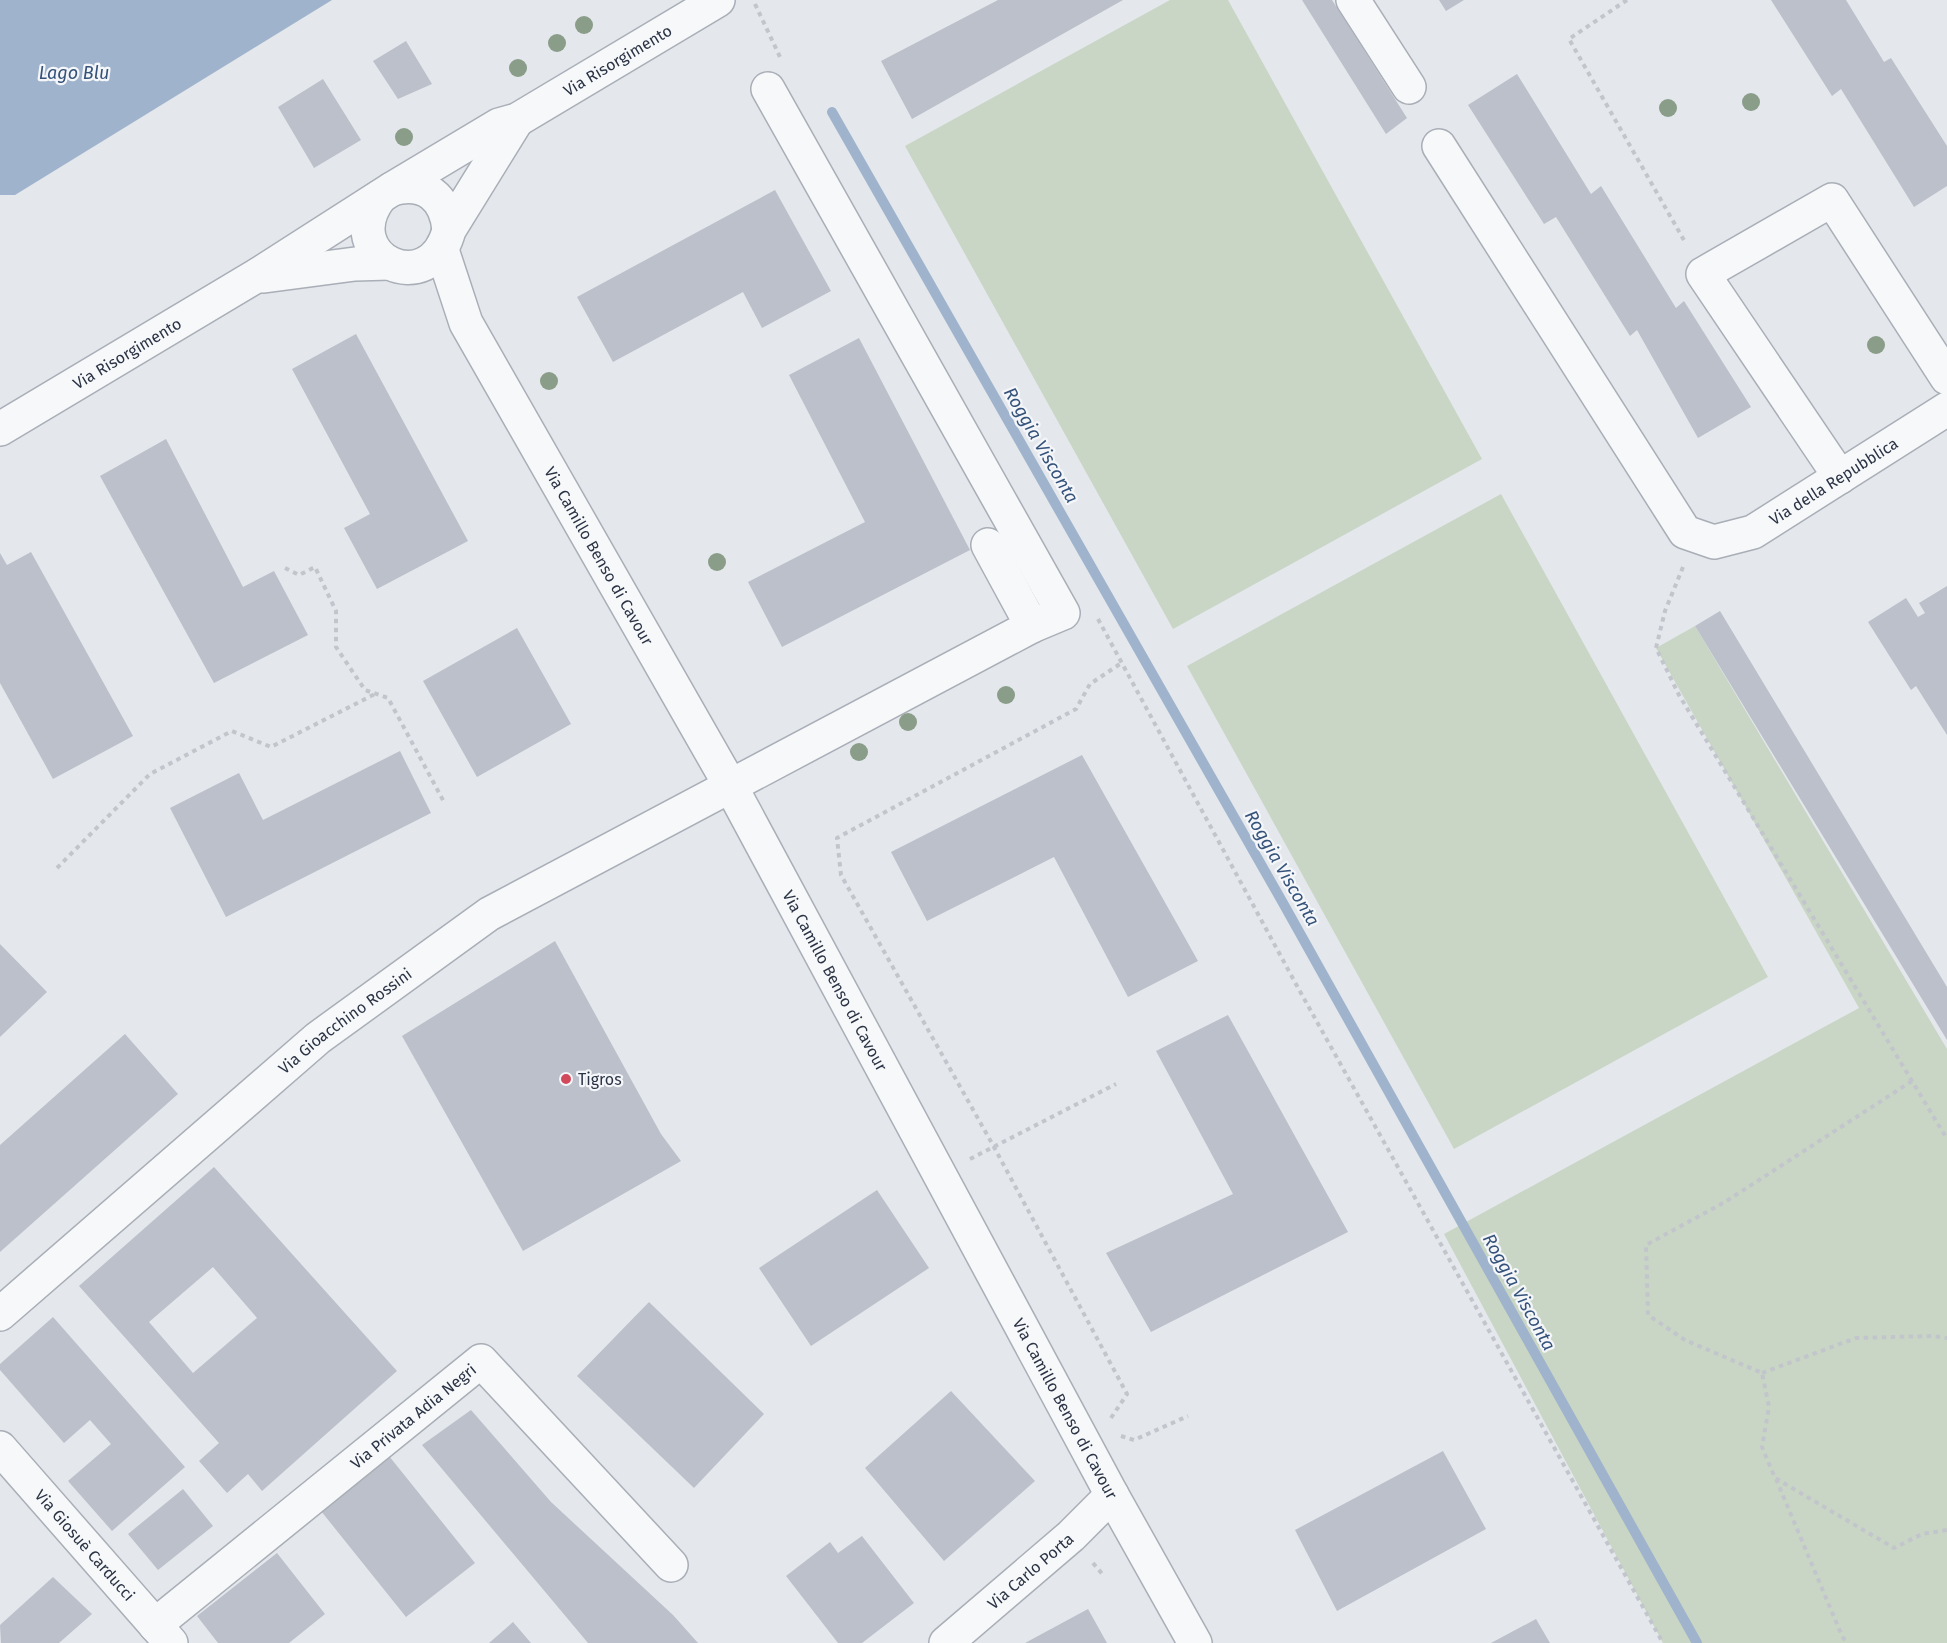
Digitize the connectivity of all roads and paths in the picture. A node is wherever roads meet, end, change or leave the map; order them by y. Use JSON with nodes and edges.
{"nodes":[{"id":1,"x":718,"y":0,"type":"edge"},
{"id":2,"x":754,"y":0,"type":"edge"},
{"id":3,"x":1353,"y":0,"type":"edge"},
{"id":4,"x":1627,"y":0,"type":"edge"},
{"id":5,"x":775,"y":75,"type":"joint"},
{"id":6,"x":1409,"y":87,"type":"dead end"},
{"id":7,"x":517,"y":120,"type":"junction"},
{"id":8,"x":1439,"y":146,"type":"dead end"},
{"id":9,"x":386,"y":193,"type":"junction"},
{"id":10,"x":446,"y":240,"type":"junction"},
{"id":11,"x":402,"y":265,"type":"junction"},
{"id":12,"x":1703,"y":274,"type":"junction"},
{"id":13,"x":256,"y":276,"type":"junction"},
{"id":14,"x":466,"y":324,"type":"junction"},
{"id":15,"x":1947,"y":378,"type":"edge"},
{"id":16,"x":1947,"y":409,"type":"edge"},
{"id":17,"x":0,"y":429,"type":"edge"},
{"id":18,"x":1840,"y":477,"type":"junction"},
{"id":19,"x":1705,"y":539,"type":"junction"},
{"id":20,"x":988,"y":545,"type":"dead end"},
{"id":21,"x":285,"y":568,"type":"dead end"},
{"id":22,"x":1096,"y":616,"type":"dead end"},
{"id":23,"x":1032,"y":626,"type":"junction"},
{"id":24,"x":1123,"y":662,"type":"junction"},
{"id":25,"x":375,"y":694,"type":"junction"},
{"id":26,"x":730,"y":785,"type":"junction"},
{"id":27,"x":444,"y":802,"type":"dead end"},
{"id":28,"x":57,"y":868,"type":"dead end"},
{"id":29,"x":1912,"y":1081,"type":"junction"},
{"id":30,"x":1116,"y":1084,"type":"dead end"},
{"id":31,"x":1947,"y":1139,"type":"edge"},
{"id":32,"x":994,"y":1147,"type":"junction"},
{"id":33,"x":940,"y":1174,"type":"junction"},
{"id":34,"x":0,"y":1314,"type":"edge"},
{"id":35,"x":1947,"y":1338,"type":"edge"},
{"id":36,"x":1762,"y":1372,"type":"junction"},
{"id":37,"x":1188,"y":1416,"type":"dead end"},
{"id":38,"x":1109,"y":1422,"type":"dead end"},
{"id":39,"x":1112,"y":1433,"type":"dead end"},
{"id":40,"x":0,"y":1448,"type":"edge"},
{"id":41,"x":1775,"y":1478,"type":"junction"},
{"id":42,"x":1113,"y":1495,"type":"junction"},
{"id":43,"x":1947,"y":1530,"type":"edge"},
{"id":44,"x":671,"y":1565,"type":"dead end"},
{"id":45,"x":163,"y":1634,"type":"edge"},
{"id":46,"x":946,"y":1643,"type":"edge"},
{"id":47,"x":1195,"y":1643,"type":"edge"},
{"id":48,"x":1663,"y":1643,"type":"edge"},
{"id":49,"x":1847,"y":1643,"type":"edge"}],
"edges":[{"from":1,"to":7,"type":"street","name":"Via Risorgimento"},
{"from":2,"to":5,"type":"path"},
{"from":3,"to":6,"type":"street"},
{"from":4,"to":12,"type":"path"},
{"from":5,"to":23,"type":"street","name":"Via Gioacchino Rossini"},
{"from":7,"to":9,"type":"street","name":"Via Risorgimento"},
{"from":7,"to":10,"type":"street","name":"Via Risorgimento"},
{"from":8,"to":19,"type":"street"},
{"from":9,"to":10,"type":"street"},
{"from":9,"to":11,"type":"street"},
{"from":9,"to":13,"type":"street","name":"Via Risorgimento"},
{"from":10,"to":11,"type":"street","name":"Via Risorgimento"},
{"from":10,"to":14,"type":"street","name":"Via Camillo Benso di Cavour"},
{"from":11,"to":13,"type":"street","name":"Via Risorgimento"},
{"from":11,"to":14,"type":"street","name":"Via Camillo Benso di Cavour"},
{"from":12,"to":15,"type":"street"},
{"from":12,"to":18,"type":"street"},
{"from":13,"to":17,"type":"street","name":"Via Risorgimento"},
{"from":14,"to":26,"type":"street","name":"Via Camillo Benso di Cavour"},
{"from":16,"to":18,"type":"street","name":"Via della Repubblica"},
{"from":18,"to":19,"type":"street","name":"Via della Repubblica"},
{"from":19,"to":29,"type":"path"},
{"from":20,"to":23,"type":"street"},
{"from":21,"to":25,"type":"path"},
{"from":22,"to":24,"type":"path"},
{"from":23,"to":26,"type":"street","name":"Via Gioacchino Rossini"},
{"from":24,"to":32,"type":"path"},
{"from":24,"to":48,"type":"path"},
{"from":25,"to":27,"type":"path"},
{"from":25,"to":28,"type":"path"},
{"from":26,"to":33,"type":"street","name":"Via Camillo Benso di Cavour"},
{"from":26,"to":34,"type":"street","name":"Via Gioacchino Rossini"},
{"from":29,"to":31,"type":"path"},
{"from":29,"to":36,"type":"path"},
{"from":30,"to":32,"type":"path"},
{"from":32,"to":33,"type":"path"},
{"from":32,"to":38,"type":"path"},
{"from":33,"to":42,"type":"street","name":"Via Camillo Benso di Cavour"},
{"from":35,"to":36,"type":"path"},
{"from":36,"to":41,"type":"path"},
{"from":37,"to":39,"type":"path"},
{"from":40,"to":45,"type":"street","name":"Via Giosuè Carducci"},
{"from":41,"to":43,"type":"path"},
{"from":41,"to":49,"type":"path"},
{"from":42,"to":46,"type":"street","name":"Via Carlo Porta"},
{"from":42,"to":47,"type":"street","name":"Via Camillo Benso di Cavour"},
{"from":44,"to":45,"type":"street","name":"Via Privata Adia Negri"}]}
